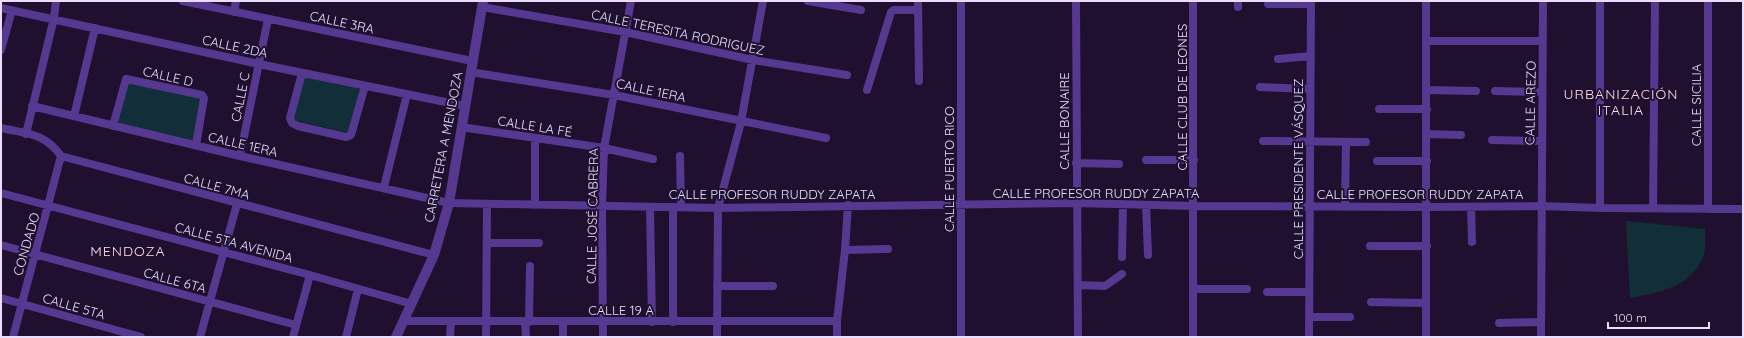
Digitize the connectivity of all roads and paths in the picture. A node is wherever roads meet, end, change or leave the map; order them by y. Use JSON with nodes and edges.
{"nodes":[{"id":1,"x":56,"y":1,"type":"edge"},
{"id":2,"x":183,"y":1,"type":"edge"},
{"id":3,"x":236,"y":1,"type":"edge"},
{"id":4,"x":631,"y":1,"type":"edge"},
{"id":5,"x":763,"y":1,"type":"edge"},
{"id":6,"x":808,"y":1,"type":"edge"},
{"id":7,"x":918,"y":1,"type":"edge"},
{"id":8,"x":961,"y":1,"type":"edge"},
{"id":9,"x":1076,"y":1,"type":"edge"},
{"id":10,"x":1193,"y":1,"type":"edge"},
{"id":11,"x":1426,"y":1,"type":"edge"},
{"id":12,"x":1543,"y":1,"type":"edge"},
{"id":13,"x":1600,"y":1,"type":"edge"},
{"id":14,"x":1655,"y":1,"type":"edge"},
{"id":15,"x":1708,"y":1,"type":"edge"},
{"id":16,"x":1311,"y":3,"type":"edge"},
{"id":17,"x":482,"y":4,"type":"edge"},
{"id":18,"x":1268,"y":4,"type":"dead end"},
{"id":19,"x":1,"y":8,"type":"edge"},
{"id":20,"x":12,"y":10,"type":"junction"},
{"id":21,"x":861,"y":10,"type":"dead end"},
{"id":22,"x":918,"y":10,"type":"junction"},
{"id":23,"x":234,"y":12,"type":"junction"},
{"id":24,"x":54,"y":18,"type":"junction"},
{"id":25,"x":268,"y":19,"type":"junction"},
{"id":26,"x":94,"y":28,"type":"junction"},
{"id":27,"x":625,"y":32,"type":"junction"},
{"id":28,"x":1427,"y":40,"type":"junction"},
{"id":29,"x":1542,"y":41,"type":"junction"},
{"id":30,"x":1,"y":50,"type":"edge"},
{"id":31,"x":1310,"y":56,"type":"junction"},
{"id":32,"x":1278,"y":59,"type":"dead end"},
{"id":33,"x":753,"y":60,"type":"junction"},
{"id":34,"x":472,"y":61,"type":"junction"},
{"id":35,"x":259,"y":64,"type":"junction"},
{"id":36,"x":470,"y":72,"type":"junction"},
{"id":37,"x":302,"y":73,"type":"junction"},
{"id":38,"x":847,"y":75,"type":"dead end"},
{"id":39,"x":919,"y":81,"type":"dead end"},
{"id":40,"x":365,"y":86,"type":"junction"},
{"id":41,"x":1260,"y":87,"type":"dead end"},
{"id":42,"x":1310,"y":89,"type":"junction"},
{"id":43,"x":867,"y":90,"type":"dead end"},
{"id":44,"x":1427,"y":90,"type":"junction"},
{"id":45,"x":1495,"y":91,"type":"dead end"},
{"id":46,"x":1476,"y":92,"type":"dead end"},
{"id":47,"x":1542,"y":92,"type":"junction"},
{"id":48,"x":407,"y":94,"type":"junction"},
{"id":49,"x":614,"y":95,"type":"junction"},
{"id":50,"x":32,"y":106,"type":"junction"},
{"id":51,"x":464,"y":106,"type":"junction"},
{"id":52,"x":1379,"y":109,"type":"dead end"},
{"id":53,"x":1427,"y":109,"type":"junction"},
{"id":54,"x":74,"y":116,"type":"junction"},
{"id":55,"x":741,"y":122,"type":"junction"},
{"id":56,"x":112,"y":126,"type":"junction"},
{"id":57,"x":461,"y":127,"type":"junction"},
{"id":58,"x":1,"y":128,"type":"edge"},
{"id":59,"x":26,"y":134,"type":"junction"},
{"id":60,"x":1427,"y":134,"type":"junction"},
{"id":61,"x":1461,"y":135,"type":"dead end"},
{"id":62,"x":536,"y":138,"type":"junction"},
{"id":63,"x":826,"y":138,"type":"dead end"},
{"id":64,"x":1492,"y":140,"type":"dead end"},
{"id":65,"x":1541,"y":140,"type":"junction"},
{"id":66,"x":1263,"y":141,"type":"dead end"},
{"id":67,"x":1310,"y":141,"type":"junction"},
{"id":68,"x":1346,"y":142,"type":"junction"},
{"id":69,"x":1366,"y":142,"type":"dead end"},
{"id":70,"x":196,"y":145,"type":"junction"},
{"id":71,"x":604,"y":148,"type":"junction"},
{"id":72,"x":61,"y":156,"type":"junction"},
{"id":73,"x":240,"y":156,"type":"junction"},
{"id":74,"x":680,"y":156,"type":"dead end"},
{"id":75,"x":653,"y":159,"type":"dead end"},
{"id":76,"x":1146,"y":160,"type":"dead end"},
{"id":77,"x":1194,"y":160,"type":"junction"},
{"id":78,"x":1377,"y":161,"type":"dead end"},
{"id":79,"x":1427,"y":161,"type":"junction"},
{"id":80,"x":1076,"y":163,"type":"junction"},
{"id":81,"x":1119,"y":164,"type":"dead end"},
{"id":82,"x":384,"y":188,"type":"junction"},
{"id":83,"x":1,"y":192,"type":"edge"},
{"id":84,"x":449,"y":203,"type":"junction"},
{"id":85,"x":1076,"y":203,"type":"junction"},
{"id":86,"x":237,"y":204,"type":"junction"},
{"id":87,"x":487,"y":204,"type":"junction"},
{"id":88,"x":960,"y":204,"type":"junction"},
{"id":89,"x":1123,"y":204,"type":"junction"},
{"id":90,"x":49,"y":205,"type":"junction"},
{"id":91,"x":536,"y":205,"type":"junction"},
{"id":92,"x":848,"y":205,"type":"junction"},
{"id":93,"x":1146,"y":205,"type":"junction"},
{"id":94,"x":1310,"y":205,"type":"junction"},
{"id":95,"x":602,"y":206,"type":"junction"},
{"id":96,"x":1194,"y":206,"type":"junction"},
{"id":97,"x":1345,"y":206,"type":"junction"},
{"id":98,"x":1541,"y":206,"type":"junction"},
{"id":99,"x":650,"y":207,"type":"junction"},
{"id":100,"x":677,"y":207,"type":"junction"},
{"id":101,"x":1427,"y":207,"type":"junction"},
{"id":102,"x":1471,"y":207,"type":"junction"},
{"id":103,"x":718,"y":208,"type":"junction"},
{"id":104,"x":1600,"y":208,"type":"junction"},
{"id":105,"x":1653,"y":208,"type":"junction"},
{"id":106,"x":1708,"y":209,"type":"junction"},
{"id":107,"x":1743,"y":209,"type":"edge"},
{"id":108,"x":1472,"y":242,"type":"dead end"},
{"id":109,"x":486,"y":243,"type":"junction"},
{"id":110,"x":539,"y":243,"type":"dead end"},
{"id":111,"x":1,"y":245,"type":"edge"},
{"id":112,"x":1370,"y":246,"type":"dead end"},
{"id":113,"x":1426,"y":246,"type":"junction"},
{"id":114,"x":888,"y":249,"type":"dead end"},
{"id":115,"x":845,"y":250,"type":"junction"},
{"id":116,"x":224,"y":253,"type":"junction"},
{"id":117,"x":35,"y":254,"type":"junction"},
{"id":118,"x":434,"y":255,"type":"junction"},
{"id":119,"x":1148,"y":255,"type":"dead end"},
{"id":120,"x":1122,"y":257,"type":"dead end"},
{"id":121,"x":530,"y":266,"type":"dead end"},
{"id":122,"x":1122,"y":274,"type":"dead end"},
{"id":123,"x":310,"y":275,"type":"junction"},
{"id":124,"x":1078,"y":285,"type":"junction"},
{"id":125,"x":717,"y":286,"type":"junction"},
{"id":126,"x":772,"y":286,"type":"dead end"},
{"id":127,"x":358,"y":289,"type":"junction"},
{"id":128,"x":1194,"y":289,"type":"junction"},
{"id":129,"x":1247,"y":289,"type":"dead end"},
{"id":130,"x":1267,"y":292,"type":"dead end"},
{"id":131,"x":1309,"y":292,"type":"junction"},
{"id":132,"x":1,"y":298,"type":"edge"},
{"id":133,"x":211,"y":302,"type":"junction"},
{"id":134,"x":1371,"y":302,"type":"dead end"},
{"id":135,"x":21,"y":303,"type":"junction"},
{"id":136,"x":1426,"y":303,"type":"junction"},
{"id":137,"x":412,"y":304,"type":"junction"},
{"id":138,"x":1309,"y":317,"type":"junction"},
{"id":139,"x":1350,"y":317,"type":"dead end"},
{"id":140,"x":404,"y":321,"type":"junction"},
{"id":141,"x":486,"y":321,"type":"junction"},
{"id":142,"x":603,"y":321,"type":"junction"},
{"id":143,"x":717,"y":321,"type":"junction"},
{"id":144,"x":837,"y":321,"type":"junction"},
{"id":145,"x":451,"y":322,"type":"junction"},
{"id":146,"x":527,"y":322,"type":"junction"},
{"id":147,"x":563,"y":322,"type":"junction"},
{"id":148,"x":652,"y":322,"type":"junction"},
{"id":149,"x":673,"y":322,"type":"junction"},
{"id":150,"x":1541,"y":322,"type":"junction"},
{"id":151,"x":1500,"y":323,"type":"dead end"},
{"id":152,"x":296,"y":325,"type":"junction"},
{"id":153,"x":13,"y":337,"type":"edge"},
{"id":154,"x":141,"y":337,"type":"edge"},
{"id":155,"x":200,"y":337,"type":"edge"},
{"id":156,"x":293,"y":337,"type":"edge"},
{"id":157,"x":346,"y":337,"type":"edge"},
{"id":158,"x":396,"y":337,"type":"edge"},
{"id":159,"x":450,"y":337,"type":"edge"},
{"id":160,"x":486,"y":337,"type":"edge"},
{"id":161,"x":526,"y":337,"type":"edge"},
{"id":162,"x":563,"y":337,"type":"edge"},
{"id":163,"x":603,"y":337,"type":"edge"},
{"id":164,"x":717,"y":337,"type":"edge"},
{"id":165,"x":837,"y":337,"type":"edge"},
{"id":166,"x":961,"y":337,"type":"edge"},
{"id":167,"x":1078,"y":337,"type":"edge"},
{"id":168,"x":1193,"y":337,"type":"edge"},
{"id":169,"x":1309,"y":337,"type":"edge"},
{"id":170,"x":1426,"y":337,"type":"edge"},
{"id":171,"x":1541,"y":337,"type":"edge"}],
"edges":[{"from":1,"to":24,"type":"street"},
{"from":2,"to":23,"type":"street","name":"CALLE 3RA"},
{"from":3,"to":23,"type":"street"},
{"from":4,"to":27,"type":"street","name":"CALLE JOSÉ CABRERA"},
{"from":5,"to":33,"type":"street"},
{"from":6,"to":21,"type":"street"},
{"from":7,"to":22,"type":"street"},
{"from":8,"to":88,"type":"street","name":"CALLE PUERTO RICO"},
{"from":9,"to":80,"type":"street","name":"CALLE BONAIRE"},
{"from":10,"to":77,"type":"street","name":"CALLE CLUB DE LEONES"},
{"from":11,"to":28,"type":"street"},
{"from":12,"to":29,"type":"street","name":"CALLE AREZO"},
{"from":13,"to":104,"type":"street"},
{"from":14,"to":105,"type":"street"},
{"from":15,"to":106,"type":"street","name":"CALLE SICILIA"},
{"from":16,"to":18,"type":"street"},
{"from":16,"to":31,"type":"street","name":"CALLE PRESIDENTE VÁSQUEZ"},
{"from":17,"to":27,"type":"street","name":"CALLE TERESITA RODRIGUEZ"},
{"from":17,"to":34,"type":"street","name":"CARRETERA A MENDOZA"},
{"from":19,"to":20,"type":"street","name":"CALLE 2DA"},
{"from":20,"to":24,"type":"street","name":"CALLE 2DA"},
{"from":20,"to":30,"type":"street"},
{"from":22,"to":39,"type":"street"},
{"from":22,"to":43,"type":"street"},
{"from":23,"to":25,"type":"street","name":"CALLE 3RA"},
{"from":24,"to":26,"type":"street","name":"CALLE 2DA"},
{"from":24,"to":50,"type":"street"},
{"from":25,"to":34,"type":"street","name":"CALLE 3RA"},
{"from":25,"to":35,"type":"street","name":"CALLE C"},
{"from":26,"to":35,"type":"street","name":"CALLE 2DA"},
{"from":26,"to":54,"type":"street"},
{"from":27,"to":33,"type":"street","name":"CALLE TERESITA RODRIGUEZ"},
{"from":27,"to":49,"type":"street","name":"CALLE JOSÉ CABRERA"},
{"from":28,"to":29,"type":"street"},
{"from":28,"to":44,"type":"street"},
{"from":29,"to":47,"type":"street","name":"CALLE AREZO"},
{"from":31,"to":32,"type":"street"},
{"from":31,"to":42,"type":"street","name":"CALLE PRESIDENTE VÁSQUEZ"},
{"from":33,"to":38,"type":"street","name":"CALLE TERESITA RODRIGUEZ"},
{"from":33,"to":55,"type":"street"},
{"from":34,"to":36,"type":"street","name":"CARRETERA A MENDOZA"},
{"from":35,"to":37,"type":"street","name":"CALLE 2DA"},
{"from":35,"to":73,"type":"street","name":"CALLE C"},
{"from":36,"to":49,"type":"street","name":"CALLE 1ERA"},
{"from":36,"to":51,"type":"street","name":"CARRETERA A MENDOZA"},
{"from":37,"to":40,"type":"street","name":"CALLE 2DA"},
{"from":37,"to":40,"type":"street"},
{"from":40,"to":48,"type":"street","name":"CALLE 2DA"},
{"from":41,"to":42,"type":"street"},
{"from":42,"to":67,"type":"street","name":"CALLE PRESIDENTE VÁSQUEZ"},
{"from":44,"to":46,"type":"street"},
{"from":44,"to":53,"type":"street"},
{"from":45,"to":47,"type":"street"},
{"from":47,"to":65,"type":"street","name":"CALLE AREZO"},
{"from":48,"to":51,"type":"street","name":"CALLE 2DA"},
{"from":48,"to":82,"type":"street"},
{"from":49,"to":55,"type":"street","name":"CALLE 1ERA"},
{"from":49,"to":71,"type":"street","name":"CALLE JOSÉ CABRERA"},
{"from":50,"to":54,"type":"street","name":"CALLE 1ERA"},
{"from":50,"to":59,"type":"street"},
{"from":51,"to":57,"type":"street","name":"CARRETERA A MENDOZA"},
{"from":52,"to":53,"type":"street"},
{"from":53,"to":60,"type":"street"},
{"from":54,"to":56,"type":"street","name":"CALLE 1ERA"},
{"from":55,"to":63,"type":"street","name":"CALLE 1ERA"},
{"from":55,"to":103,"type":"street"},
{"from":56,"to":70,"type":"street","name":"CALLE 1ERA"},
{"from":56,"to":70,"type":"street","name":"CALLE D"},
{"from":57,"to":62,"type":"street","name":"CALLE LA FÉ"},
{"from":57,"to":84,"type":"street","name":"CARRETERA A MENDOZA"},
{"from":58,"to":59,"type":"street"},
{"from":59,"to":72,"type":"street"},
{"from":60,"to":61,"type":"street"},
{"from":60,"to":79,"type":"street"},
{"from":62,"to":71,"type":"street","name":"CALLE LA FÉ"},
{"from":62,"to":91,"type":"street"},
{"from":64,"to":65,"type":"street"},
{"from":65,"to":98,"type":"street","name":"CALLE AREZO"},
{"from":66,"to":67,"type":"street"},
{"from":67,"to":68,"type":"street"},
{"from":67,"to":94,"type":"street","name":"CALLE PRESIDENTE VÁSQUEZ"},
{"from":68,"to":69,"type":"street"},
{"from":68,"to":97,"type":"street"},
{"from":70,"to":73,"type":"street","name":"CALLE 1ERA"},
{"from":71,"to":75,"type":"street","name":"CALLE LA FÉ"},
{"from":71,"to":95,"type":"street","name":"CALLE JOSÉ CABRERA"},
{"from":72,"to":86,"type":"street","name":"CALLE 7MA"},
{"from":72,"to":90,"type":"street","name":"CONDADO"},
{"from":73,"to":82,"type":"street","name":"CALLE 1ERA"},
{"from":74,"to":100,"type":"street"},
{"from":76,"to":77,"type":"street"},
{"from":77,"to":96,"type":"street","name":"CALLE CLUB DE LEONES"},
{"from":78,"to":79,"type":"street"},
{"from":79,"to":101,"type":"street"},
{"from":80,"to":81,"type":"street"},
{"from":80,"to":85,"type":"street","name":"CALLE BONAIRE"},
{"from":82,"to":84,"type":"street","name":"CALLE 1ERA"},
{"from":83,"to":90,"type":"street","name":"CALLE 5TA AVENIDA"},
{"from":84,"to":87,"type":"street","name":"CALLE PROFESOR RUDDY ZAPATA"},
{"from":84,"to":118,"type":"street","name":"CARRETERA A MENDOZA"},
{"from":85,"to":88,"type":"street","name":"CALLE PROFESOR RUDDY ZAPATA"},
{"from":85,"to":89,"type":"street","name":"CALLE PROFESOR RUDDY ZAPATA"},
{"from":85,"to":124,"type":"street","name":"CALLE BONAIRE"},
{"from":86,"to":116,"type":"street"},
{"from":86,"to":118,"type":"street","name":"CALLE 7MA"},
{"from":87,"to":91,"type":"street","name":"CALLE PROFESOR RUDDY ZAPATA"},
{"from":87,"to":109,"type":"street"},
{"from":88,"to":92,"type":"street","name":"CALLE PROFESOR RUDDY ZAPATA"},
{"from":88,"to":166,"type":"street","name":"CALLE PUERTO RICO"},
{"from":89,"to":93,"type":"street","name":"CALLE PROFESOR RUDDY ZAPATA"},
{"from":89,"to":120,"type":"street"},
{"from":90,"to":116,"type":"street","name":"CALLE 5TA AVENIDA"},
{"from":90,"to":117,"type":"street","name":"CONDADO"},
{"from":91,"to":95,"type":"street","name":"CALLE PROFESOR RUDDY ZAPATA"},
{"from":92,"to":103,"type":"street","name":"CALLE PROFESOR RUDDY ZAPATA"},
{"from":92,"to":115,"type":"street"},
{"from":93,"to":96,"type":"street","name":"CALLE PROFESOR RUDDY ZAPATA"},
{"from":93,"to":119,"type":"street"},
{"from":94,"to":96,"type":"street","name":"CALLE PROFESOR RUDDY ZAPATA"},
{"from":94,"to":97,"type":"street","name":"CALLE PROFESOR RUDDY ZAPATA"},
{"from":94,"to":131,"type":"street","name":"CALLE PRESIDENTE VÁSQUEZ"},
{"from":95,"to":99,"type":"street","name":"CALLE PROFESOR RUDDY ZAPATA"},
{"from":95,"to":142,"type":"street","name":"CALLE JOSÉ CABRERA"},
{"from":96,"to":128,"type":"street","name":"CALLE CLUB DE LEONES"},
{"from":97,"to":101,"type":"street","name":"CALLE PROFESOR RUDDY ZAPATA"},
{"from":98,"to":102,"type":"street","name":"CALLE PROFESOR RUDDY ZAPATA"},
{"from":98,"to":104,"type":"street","name":"CALLE PROFESOR RUDDY ZAPATA"},
{"from":98,"to":150,"type":"street","name":"CALLE AREZO"},
{"from":99,"to":100,"type":"street","name":"CALLE PROFESOR RUDDY ZAPATA"},
{"from":99,"to":148,"type":"street"},
{"from":100,"to":103,"type":"street","name":"CALLE PROFESOR RUDDY ZAPATA"},
{"from":100,"to":149,"type":"street"},
{"from":101,"to":102,"type":"street","name":"CALLE PROFESOR RUDDY ZAPATA"},
{"from":101,"to":113,"type":"street"},
{"from":102,"to":108,"type":"street"},
{"from":103,"to":125,"type":"street"},
{"from":104,"to":105,"type":"street","name":"CALLE PROFESOR RUDDY ZAPATA"},
{"from":105,"to":106,"type":"street","name":"CALLE PROFESOR RUDDY ZAPATA"},
{"from":106,"to":107,"type":"street","name":"CALLE PROFESOR RUDDY ZAPATA"},
{"from":109,"to":110,"type":"street"},
{"from":109,"to":141,"type":"street"},
{"from":111,"to":117,"type":"street","name":"CALLE 6TA"},
{"from":112,"to":113,"type":"street"},
{"from":113,"to":136,"type":"street"},
{"from":114,"to":115,"type":"street"},
{"from":115,"to":144,"type":"street"},
{"from":116,"to":123,"type":"street","name":"CALLE 5TA AVENIDA"},
{"from":116,"to":133,"type":"street"},
{"from":117,"to":133,"type":"street","name":"CALLE 6TA"},
{"from":117,"to":135,"type":"street","name":"CONDADO"},
{"from":118,"to":137,"type":"street","name":"CARRETERA A MENDOZA"},
{"from":121,"to":146,"type":"street"},
{"from":122,"to":124,"type":"street"},
{"from":123,"to":127,"type":"street","name":"CALLE 5TA AVENIDA"},
{"from":123,"to":152,"type":"street"},
{"from":124,"to":167,"type":"street","name":"CALLE BONAIRE"},
{"from":125,"to":126,"type":"street"},
{"from":125,"to":143,"type":"street"},
{"from":127,"to":137,"type":"street","name":"CALLE 5TA AVENIDA"},
{"from":127,"to":157,"type":"street"},
{"from":128,"to":129,"type":"street"},
{"from":128,"to":168,"type":"street","name":"CALLE CLUB DE LEONES"},
{"from":130,"to":131,"type":"street"},
{"from":131,"to":138,"type":"street","name":"CALLE PRESIDENTE VÁSQUEZ"},
{"from":132,"to":135,"type":"street","name":"CALLE 5TA"},
{"from":133,"to":152,"type":"street","name":"CALLE 6TA"},
{"from":133,"to":155,"type":"street"},
{"from":134,"to":136,"type":"street"},
{"from":135,"to":153,"type":"street","name":"CONDADO"},
{"from":135,"to":154,"type":"street","name":"CALLE 5TA"},
{"from":136,"to":170,"type":"street"},
{"from":137,"to":140,"type":"street","name":"CARRETERA A MENDOZA"},
{"from":138,"to":139,"type":"street"},
{"from":138,"to":169,"type":"street","name":"CALLE PRESIDENTE VÁSQUEZ"},
{"from":140,"to":145,"type":"street","name":"CALLE 19 A"},
{"from":140,"to":158,"type":"street","name":"CARRETERA A MENDOZA"},
{"from":141,"to":145,"type":"street","name":"CALLE 19 A"},
{"from":141,"to":146,"type":"street","name":"CALLE 19 A"},
{"from":141,"to":160,"type":"street"},
{"from":142,"to":147,"type":"street","name":"CALLE 19 A"},
{"from":142,"to":148,"type":"street","name":"CALLE 19 A"},
{"from":142,"to":163,"type":"street","name":"CALLE JOSÉ CABRERA"},
{"from":143,"to":144,"type":"street","name":"CALLE 19 A"},
{"from":143,"to":149,"type":"street","name":"CALLE 19 A"},
{"from":143,"to":164,"type":"street"},
{"from":144,"to":165,"type":"street"},
{"from":145,"to":159,"type":"street"},
{"from":146,"to":147,"type":"street","name":"CALLE 19 A"},
{"from":146,"to":161,"type":"street"},
{"from":147,"to":162,"type":"street"},
{"from":148,"to":149,"type":"street","name":"CALLE 19 A"},
{"from":150,"to":151,"type":"street"},
{"from":150,"to":171,"type":"street","name":"CALLE AREZO"},
{"from":152,"to":156,"type":"street"}]}
